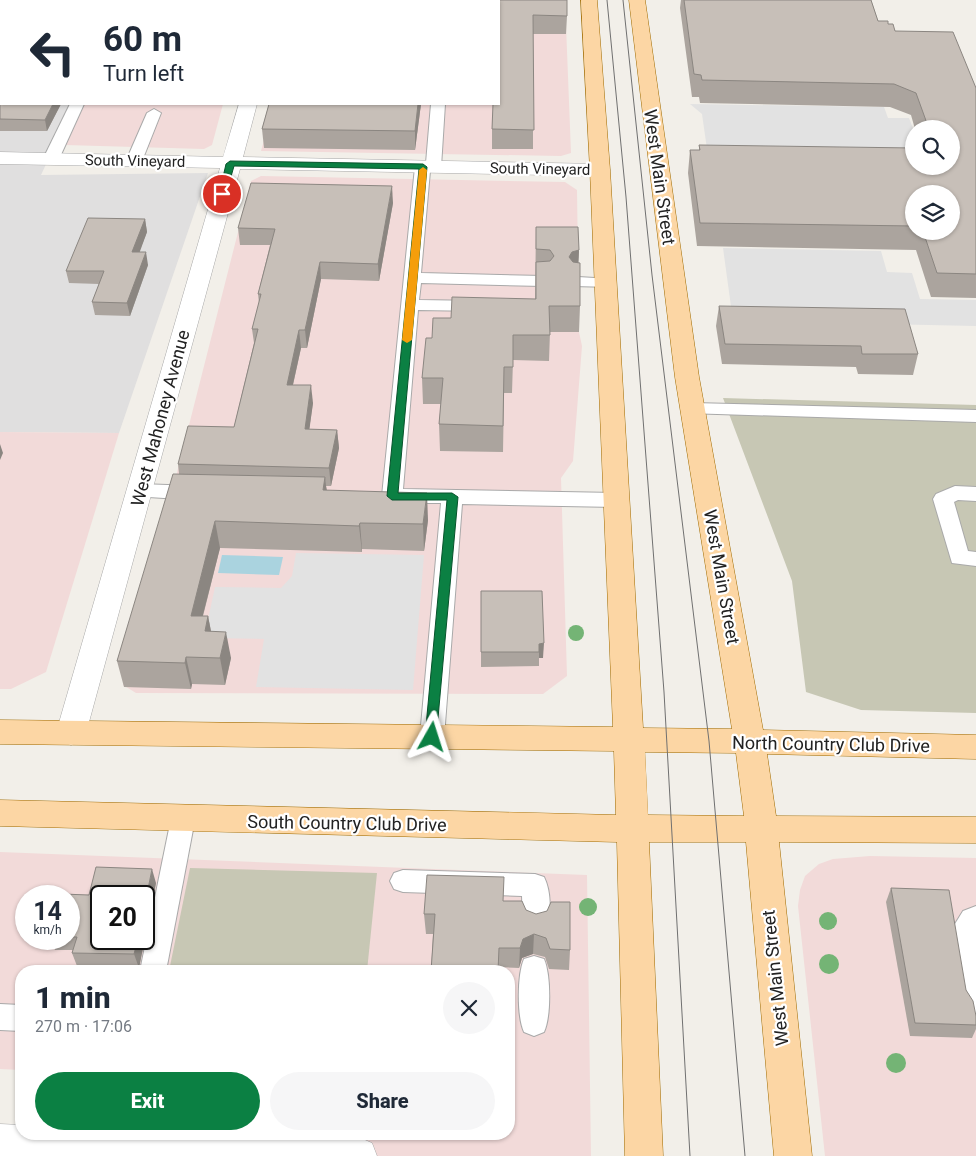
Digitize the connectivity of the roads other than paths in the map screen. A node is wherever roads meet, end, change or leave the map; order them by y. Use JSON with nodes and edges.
{"nodes":[{"id":1,"x":589,"y":0,"type":"edge"},
{"id":2,"x":637,"y":0,"type":"edge"},
{"id":3,"x":77,"y":105,"type":"edge"},
{"id":4,"x":248,"y":105,"type":"edge"},
{"id":5,"x":438,"y":105,"type":"edge"},
{"id":6,"x":154,"y":113,"type":"dead end"},
{"id":7,"x":0,"y":158,"type":"edge"},
{"id":8,"x":51,"y":159,"type":"junction"},
{"id":9,"x":134,"y":161,"type":"junction"},
{"id":10,"x":230,"y":164,"type":"junction"},
{"id":11,"x":428,"y":167,"type":"junction"},
{"id":12,"x":600,"y":170,"type":"junction"},
{"id":13,"x":414,"y":278,"type":"junction"},
{"id":14,"x":542,"y":281,"type":"edge"},
{"id":15,"x":578,"y":282,"type":"edge"},
{"id":16,"x":606,"y":283,"type":"junction"},
{"id":17,"x":410,"y":305,"type":"junction"},
{"id":18,"x":498,"y":306,"type":"edge"},
{"id":19,"x":693,"y":409,"type":"junction"},
{"id":20,"x":976,"y":416,"type":"edge"},
{"id":21,"x":140,"y":491,"type":"junction"},
{"id":22,"x":210,"y":493,"type":"edge"},
{"id":23,"x":976,"y":494,"type":"edge"},
{"id":24,"x":452,"y":497,"type":"junction"},
{"id":25,"x":616,"y":500,"type":"junction"},
{"id":26,"x":976,"y":559,"type":"edge"},
{"id":27,"x":0,"y":732,"type":"edge"},
{"id":28,"x":70,"y":733,"type":"junction"},
{"id":29,"x":432,"y":737,"type":"junction"},
{"id":30,"x":628,"y":740,"type":"junction"},
{"id":31,"x":751,"y":742,"type":"junction"},
{"id":32,"x":976,"y":747,"type":"edge"},
{"id":33,"x":0,"y":813,"type":"edge"},
{"id":34,"x":183,"y":819,"type":"junction"},
{"id":35,"x":632,"y":828,"type":"junction"},
{"id":36,"x":762,"y":829,"type":"junction"},
{"id":37,"x":976,"y":830,"type":"edge"},
{"id":38,"x":403,"y":881,"type":"dead end"},
{"id":39,"x":976,"y":917,"type":"edge"},
{"id":40,"x":536,"y":921,"type":"edge"},
{"id":41,"x":155,"y":965,"type":"edge"},
{"id":42,"x":534,"y":968,"type":"dead end"},
{"id":43,"x":976,"y":1003,"type":"edge"},
{"id":44,"x":0,"y":1017,"type":"edge"},
{"id":45,"x":15,"y":1018,"type":"edge"},
{"id":46,"x":534,"y":1022,"type":"dead end"},
{"id":47,"x":116,"y":1141,"type":"edge"},
{"id":48,"x":0,"y":1143,"type":"edge"},
{"id":49,"x":358,"y":1156,"type":"edge"},
{"id":50,"x":644,"y":1156,"type":"edge"},
{"id":51,"x":792,"y":1156,"type":"edge"}],
"edges":[{"from":1,"to":12,"type":"main road"},
{"from":2,"to":19,"type":"main road","name":"West Main Street"},
{"from":3,"to":8,"type":"lane"},
{"from":4,"to":10,"type":"street","name":"West Mahoney Avenue"},
{"from":5,"to":11,"type":"lane"},
{"from":6,"to":9,"type":"lane"},
{"from":7,"to":8,"type":"street","name":"South Vineyard"},
{"from":8,"to":9,"type":"street","name":"South Vineyard"},
{"from":9,"to":10,"type":"street","name":"South Vineyard"},
{"from":10,"to":11,"type":"street","name":"South Vineyard"},
{"from":10,"to":21,"type":"street","name":"West Mahoney Avenue"},
{"from":11,"to":12,"type":"street","name":"South Vineyard"},
{"from":11,"to":13,"type":"lane"},
{"from":12,"to":16,"type":"main road"},
{"from":13,"to":14,"type":"lane"},
{"from":13,"to":17,"type":"lane"},
{"from":15,"to":16,"type":"lane"},
{"from":16,"to":25,"type":"main road"},
{"from":17,"to":18,"type":"lane"},
{"from":17,"to":24,"type":"lane"},
{"from":19,"to":20,"type":"lane"},
{"from":19,"to":31,"type":"main road","name":"West Main Street"},
{"from":21,"to":22,"type":"lane"},
{"from":21,"to":28,"type":"street","name":"West Mahoney Avenue"},
{"from":23,"to":26,"type":"lane"},
{"from":24,"to":25,"type":"lane"},
{"from":24,"to":29,"type":"lane"},
{"from":25,"to":30,"type":"main road"},
{"from":27,"to":28,"type":"main road"},
{"from":28,"to":29,"type":"main road"},
{"from":29,"to":30,"type":"main road"},
{"from":30,"to":31,"type":"main road","name":"North Country Club Drive"},
{"from":30,"to":35,"type":"main road"},
{"from":31,"to":32,"type":"main road","name":"North Country Club Drive"},
{"from":31,"to":36,"type":"main road","name":"West Main Street"},
{"from":33,"to":34,"type":"main road","name":"South Country Club Drive"},
{"from":34,"to":35,"type":"main road","name":"South Country Club Drive"},
{"from":34,"to":41,"type":"lane"},
{"from":35,"to":36,"type":"main road","name":"South Country Club Drive"},
{"from":35,"to":50,"type":"main road"},
{"from":36,"to":37,"type":"main road"},
{"from":36,"to":51,"type":"main road","name":"West Main Street"},
{"from":38,"to":40,"type":"lane"},
{"from":39,"to":43,"type":"lane"},
{"from":42,"to":46,"type":"lane"},
{"from":44,"to":45,"type":"lane"},
{"from":47,"to":48,"type":"street"},
{"from":47,"to":49,"type":"street"}]}
